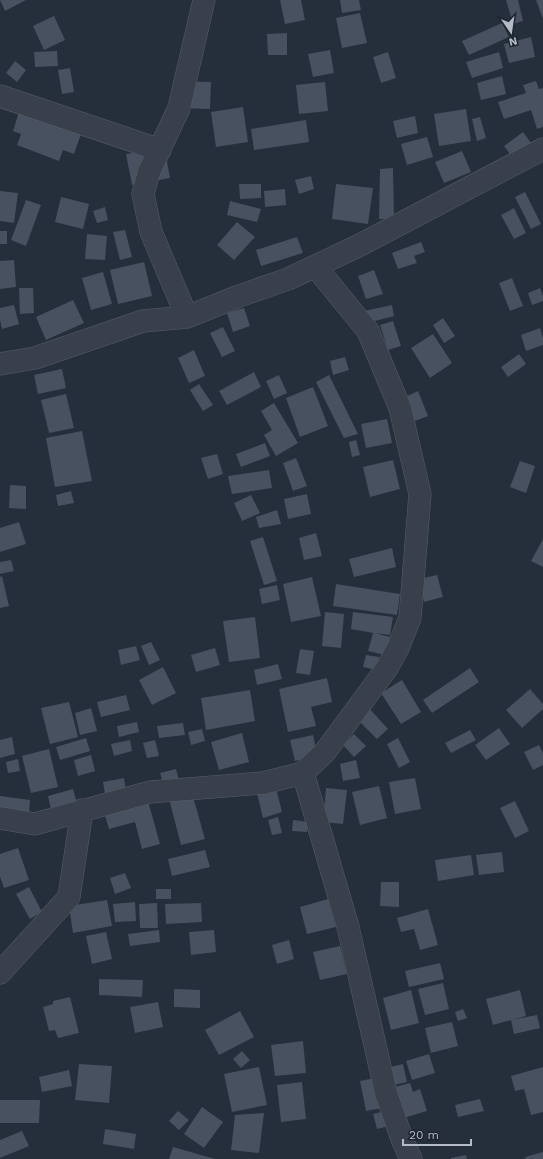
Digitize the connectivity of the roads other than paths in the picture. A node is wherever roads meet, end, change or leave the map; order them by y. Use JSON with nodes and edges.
{"nodes":[{"id":1,"x":204,"y":0,"type":"edge"},
{"id":2,"x":0,"y":96,"type":"edge"},
{"id":3,"x":543,"y":149,"type":"edge"},
{"id":4,"x":160,"y":150,"type":"junction"},
{"id":5,"x":512,"y":166,"type":"junction"},
{"id":6,"x":543,"y":166,"type":"edge"},
{"id":7,"x":315,"y":266,"type":"junction"},
{"id":8,"x":187,"y":317,"type":"junction"},
{"id":9,"x":0,"y":364,"type":"edge"},
{"id":10,"x":303,"y":772,"type":"junction"},
{"id":11,"x":82,"y":810,"type":"junction"},
{"id":12,"x":0,"y":818,"type":"edge"},
{"id":13,"x":0,"y":973,"type":"edge"},
{"id":14,"x":411,"y":1159,"type":"edge"}],
"edges":[{"from":1,"to":4,"type":"street"},
{"from":2,"to":4,"type":"street"},
{"from":3,"to":5,"type":"street"},
{"from":4,"to":8,"type":"street"},
{"from":5,"to":6,"type":"street"},
{"from":5,"to":7,"type":"street"},
{"from":7,"to":8,"type":"street"},
{"from":7,"to":10,"type":"street"},
{"from":8,"to":9,"type":"street"},
{"from":10,"to":11,"type":"street"},
{"from":10,"to":14,"type":"street"},
{"from":11,"to":12,"type":"street"},
{"from":11,"to":13,"type":"street"}]}
